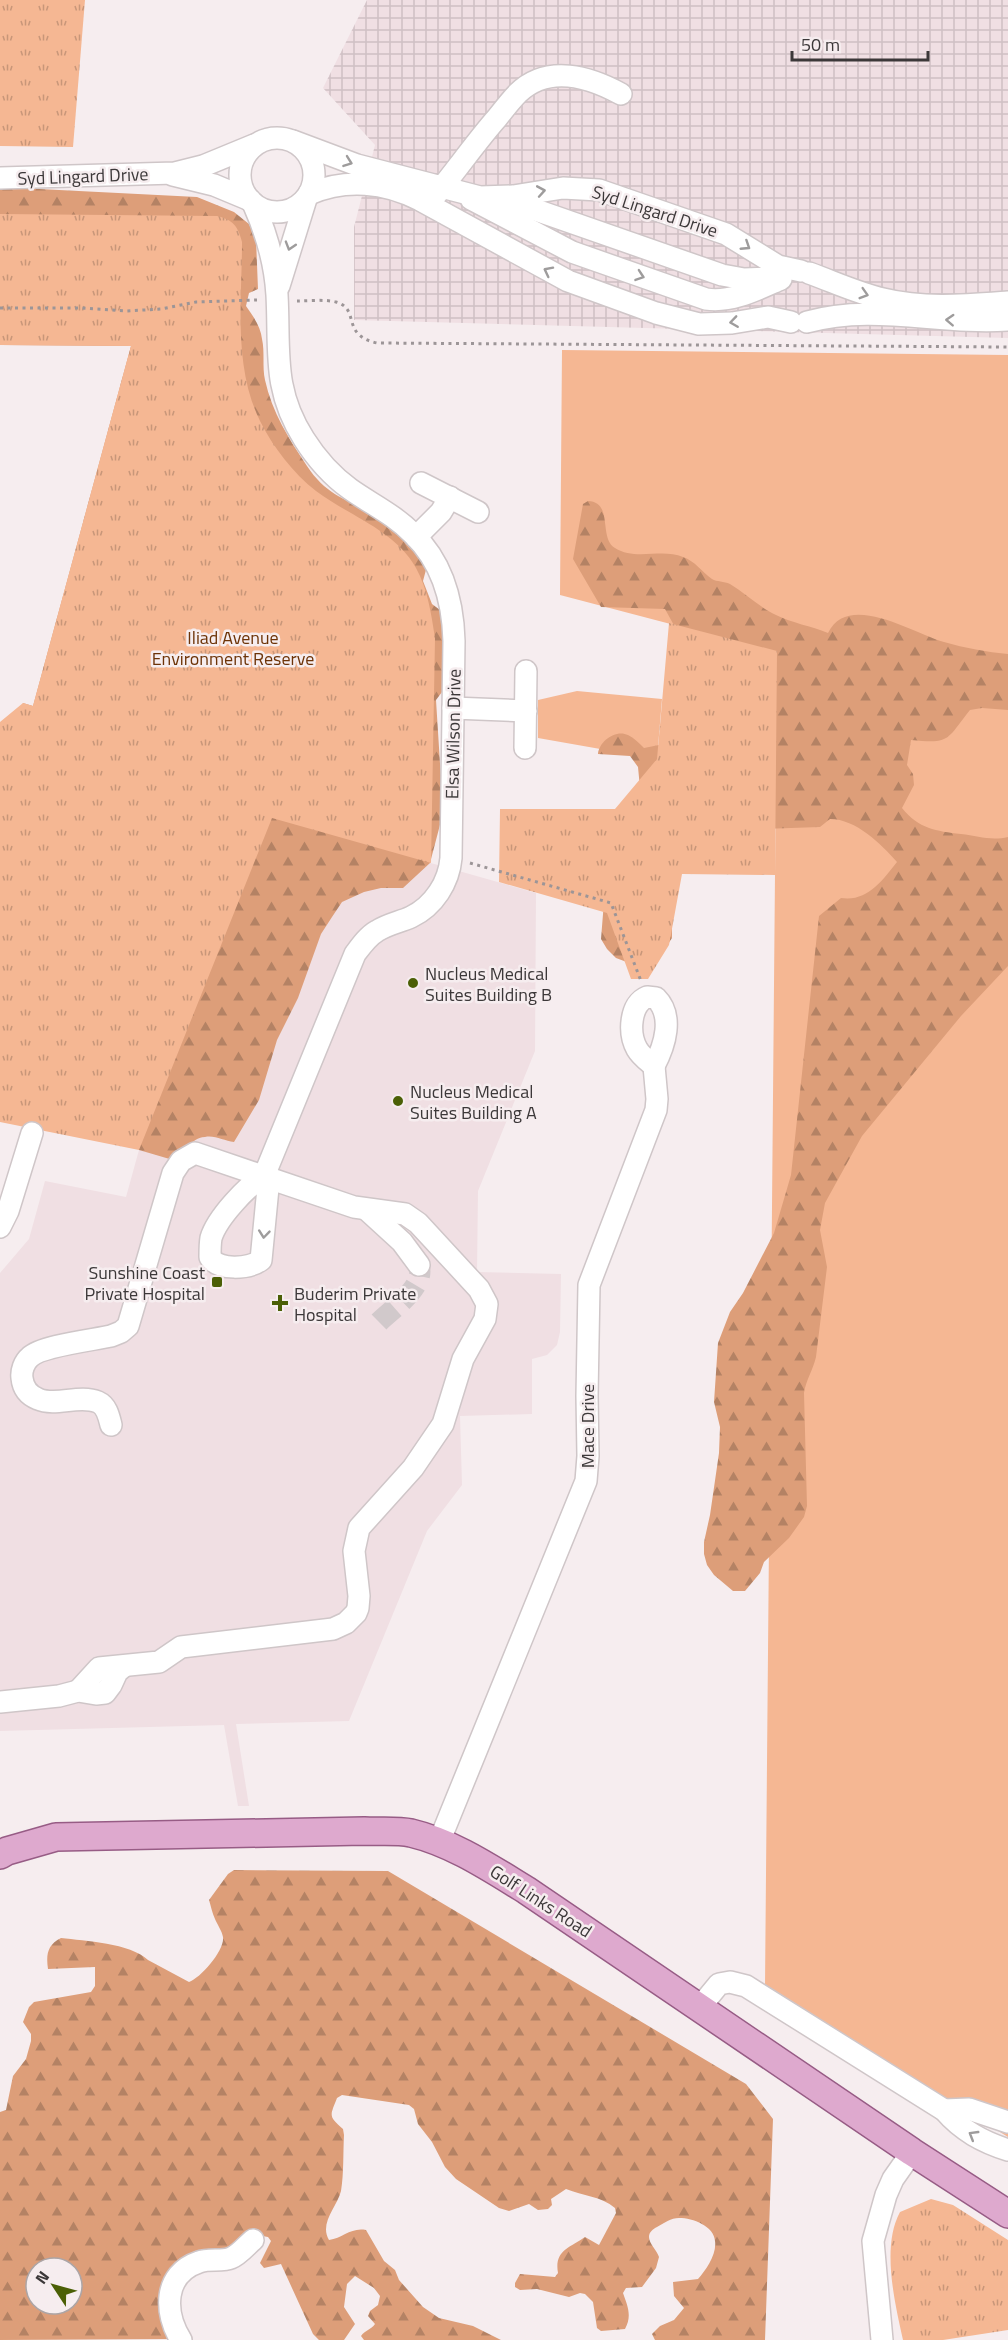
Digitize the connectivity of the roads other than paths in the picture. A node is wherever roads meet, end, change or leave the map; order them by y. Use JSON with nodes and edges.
{"nodes":[{"id":1,"x":621,"y":94,"type":"dead end"},
{"id":2,"x":293,"y":141,"type":"junction"},
{"id":3,"x":254,"y":145,"type":"junction"},
{"id":4,"x":166,"y":173,"type":"junction"},
{"id":5,"x":0,"y":178,"type":"edge"},
{"id":6,"x":449,"y":189,"type":"junction"},
{"id":7,"x":308,"y":196,"type":"junction"},
{"id":8,"x":482,"y":197,"type":"junction"},
{"id":9,"x":251,"y":202,"type":"junction"},
{"id":10,"x":428,"y":205,"type":"junction"},
{"id":11,"x":795,"y":274,"type":"junction"},
{"id":12,"x":278,"y":298,"type":"junction"},
{"id":13,"x":1008,"y":302,"type":"edge"},
{"id":14,"x":1008,"y":320,"type":"edge"},
{"id":15,"x":799,"y":322,"type":"junction"},
{"id":16,"x":421,"y":483,"type":"dead end"},
{"id":17,"x":450,"y":497,"type":"junction"},
{"id":18,"x":478,"y":512,"type":"dead end"},
{"id":19,"x":416,"y":537,"type":"junction"},
{"id":20,"x":526,"y":671,"type":"dead end"},
{"id":21,"x":453,"y":708,"type":"junction"},
{"id":22,"x":526,"y":711,"type":"junction"},
{"id":23,"x":525,"y":748,"type":"dead end"},
{"id":24,"x":654,"y":1066,"type":"junction"},
{"id":25,"x":32,"y":1133,"type":"dead end"},
{"id":26,"x":264,"y":1176,"type":"junction"},
{"id":27,"x":367,"y":1210,"type":"junction"},
{"id":28,"x":0,"y":1227,"type":"edge"},
{"id":29,"x":419,"y":1265,"type":"dead end"},
{"id":30,"x":111,"y":1425,"type":"dead end"},
{"id":31,"x":0,"y":1702,"type":"edge"},
{"id":32,"x":439,"y":1842,"type":"junction"},
{"id":33,"x":0,"y":1855,"type":"edge"},
{"id":34,"x":700,"y":2007,"type":"junction"},
{"id":35,"x":944,"y":2110,"type":"junction"},
{"id":36,"x":1008,"y":2122,"type":"edge"},
{"id":37,"x":1008,"y":2151,"type":"edge"},
{"id":38,"x":912,"y":2152,"type":"junction"},
{"id":39,"x":1008,"y":2214,"type":"edge"},
{"id":40,"x":254,"y":2240,"type":"dead end"},
{"id":41,"x":181,"y":2340,"type":"edge"},
{"id":42,"x":882,"y":2340,"type":"edge"}],
"edges":[{"from":1,"to":6,"type":"street"},
{"from":2,"to":3,"type":"street"},
{"from":2,"to":6,"type":"street","name":"Syd Lingard Drive","one_way":true},
{"from":2,"to":7,"type":"street"},
{"from":3,"to":4,"type":"street","name":"Syd Lingard Drive"},
{"from":3,"to":9,"type":"street"},
{"from":4,"to":5,"type":"street","name":"Syd Lingard Drive"},
{"from":4,"to":9,"type":"street","name":"Syd Lingard Drive"},
{"from":6,"to":8,"type":"street","name":"Syd Lingard Drive"},
{"from":6,"to":10,"type":"street"},
{"from":6,"to":11,"type":"street","one_way":true},
{"from":7,"to":9,"type":"street"},
{"from":7,"to":10,"type":"street"},
{"from":7,"to":12,"type":"street","name":"Elsa Wilson Drive","one_way":true},
{"from":8,"to":11,"type":"street"},
{"from":8,"to":11,"type":"street","name":"Syd Lingard Drive","one_way":true},
{"from":9,"to":12,"type":"street","name":"Elsa Wilson Drive"},
{"from":15,"to":10,"type":"street","one_way":true},
{"from":11,"to":13,"type":"street","name":"Syd Lingard Drive","one_way":true},
{"from":11,"to":15,"type":"street"},
{"from":11,"to":15,"type":"street"},
{"from":12,"to":19,"type":"street","name":"Elsa Wilson Drive"},
{"from":14,"to":15,"type":"street","one_way":true},
{"from":16,"to":17,"type":"street"},
{"from":17,"to":18,"type":"street"},
{"from":17,"to":19,"type":"street"},
{"from":19,"to":21,"type":"street","name":"Elsa Wilson Drive"},
{"from":20,"to":22,"type":"street"},
{"from":21,"to":22,"type":"street"},
{"from":21,"to":26,"type":"street","name":"Elsa Wilson Drive"},
{"from":22,"to":23,"type":"street"},
{"from":24,"to":24,"type":"street","name":"Mace Drive"},
{"from":24,"to":32,"type":"street","name":"Mace Drive"},
{"from":25,"to":28,"type":"street"},
{"from":26,"to":27,"type":"street"},
{"from":26,"to":30,"type":"street"},
{"from":27,"to":29,"type":"street"},
{"from":27,"to":31,"type":"street"},
{"from":32,"to":33,"type":"main road","name":"Golf Links Road"},
{"from":32,"to":34,"type":"main road","name":"Golf Links Road"},
{"from":34,"to":35,"type":"street"},
{"from":34,"to":38,"type":"main road","name":"Golf Links Road"},
{"from":35,"to":36,"type":"street"},
{"from":37,"to":35,"type":"street","one_way":true},
{"from":38,"to":39,"type":"main road","name":"Golf Links Road"},
{"from":38,"to":42,"type":"street"},
{"from":40,"to":41,"type":"street"}]}
